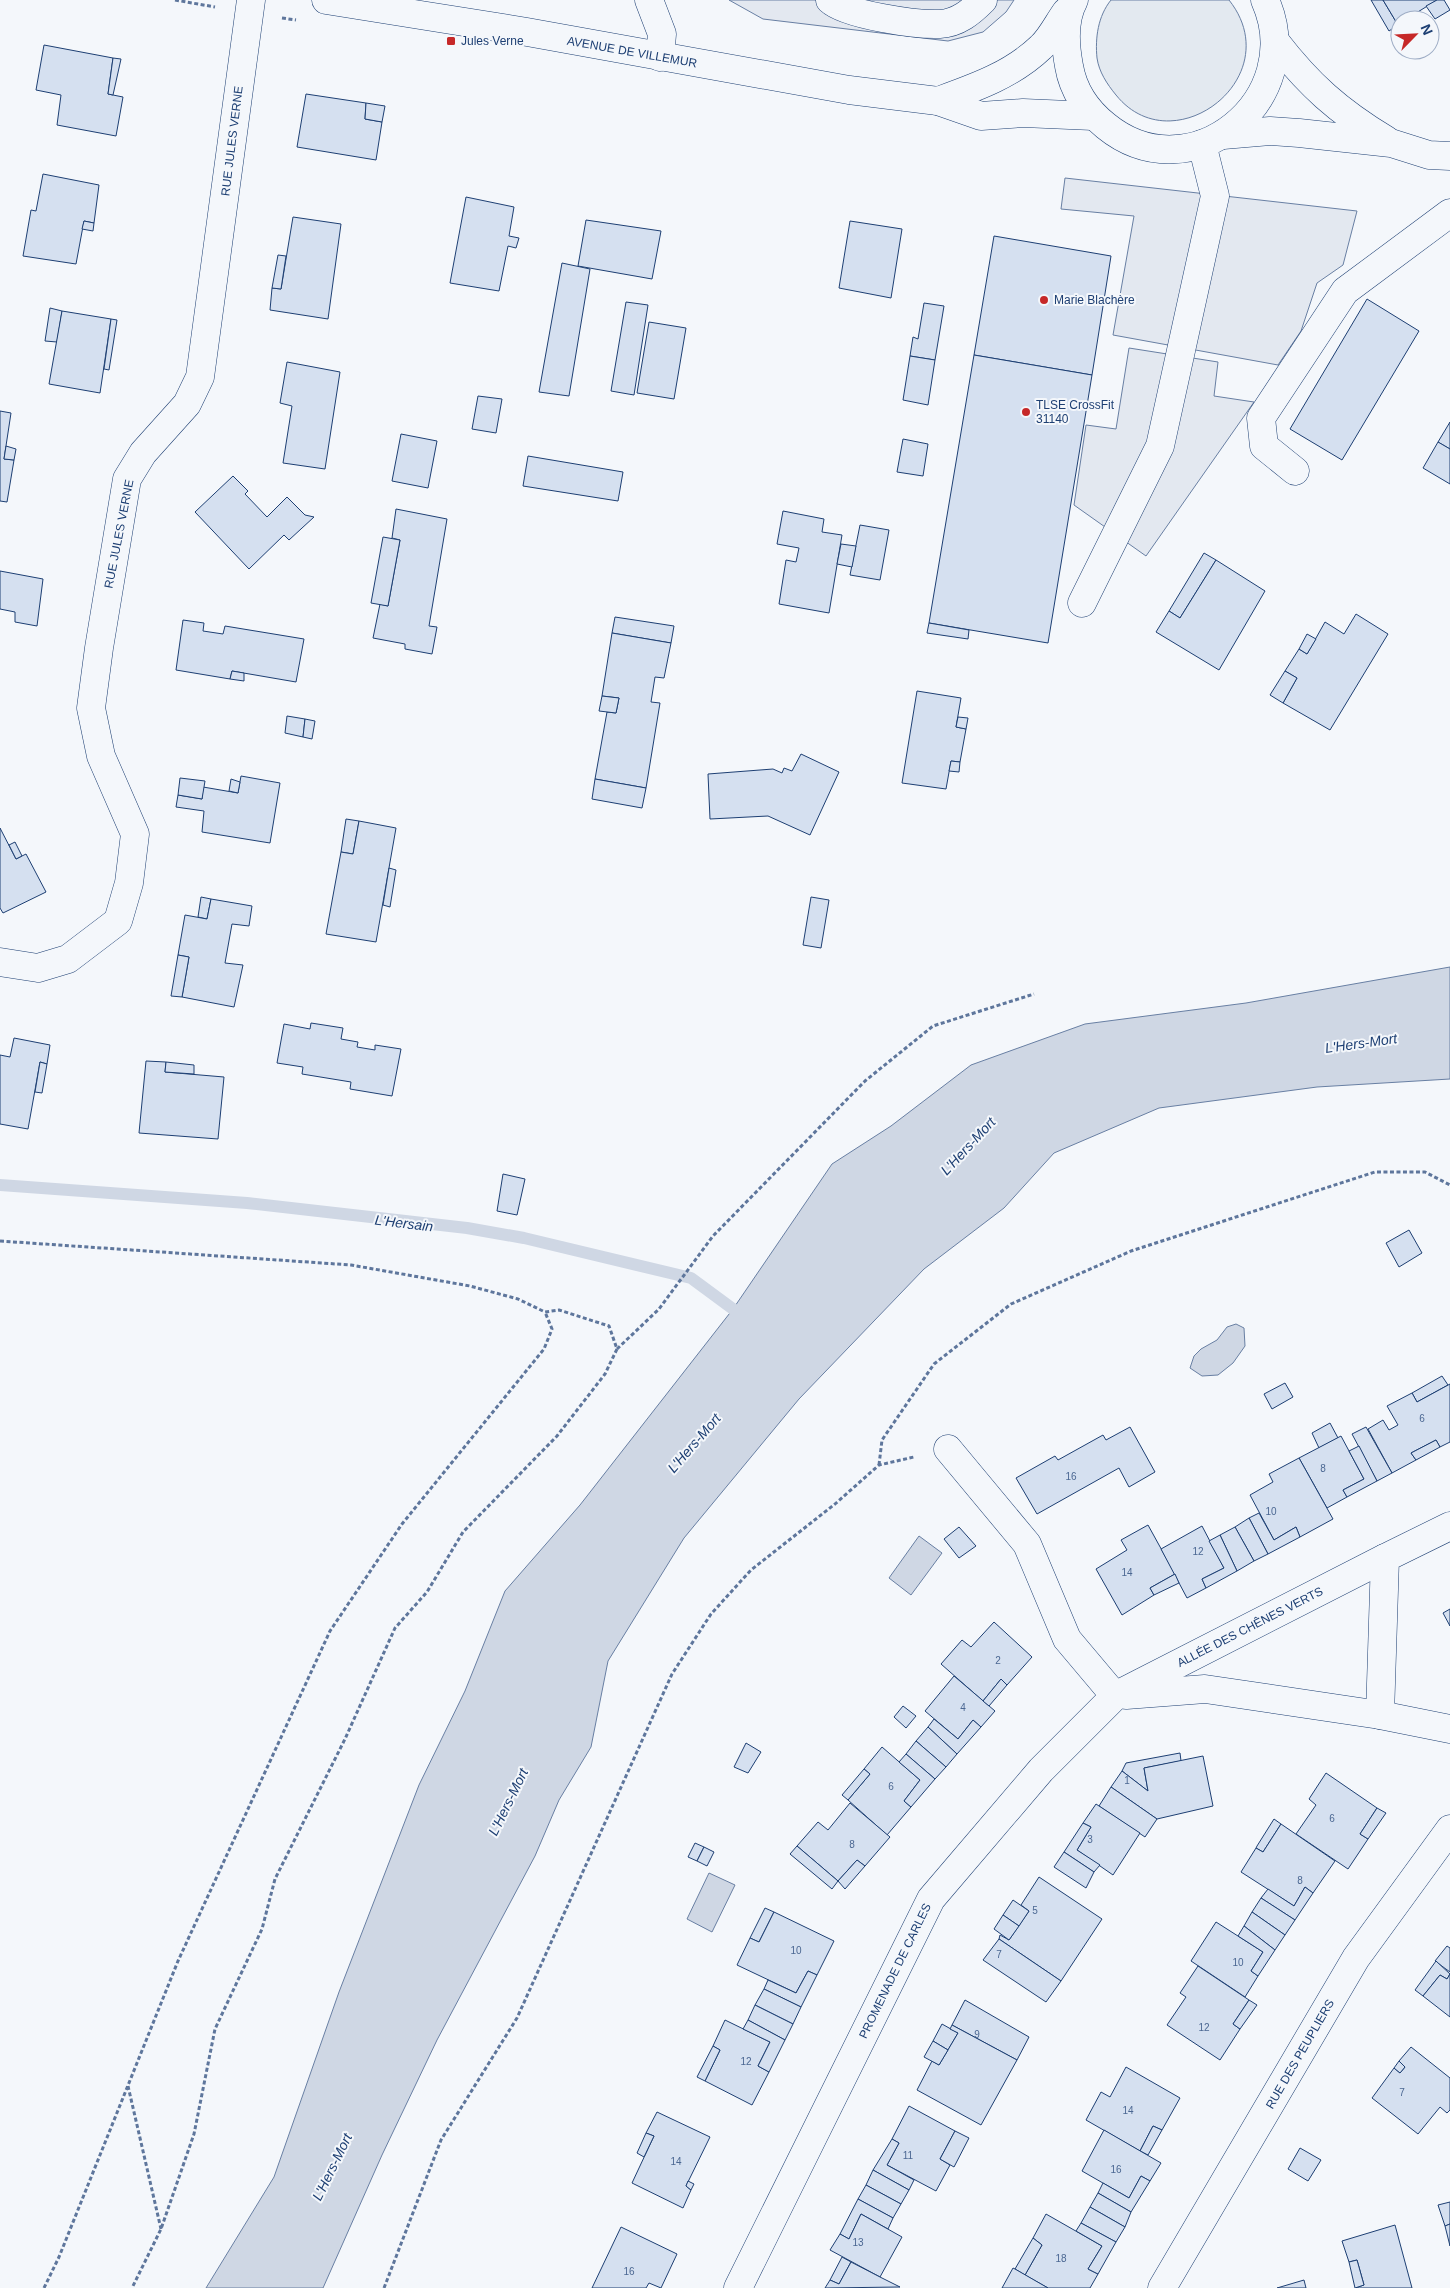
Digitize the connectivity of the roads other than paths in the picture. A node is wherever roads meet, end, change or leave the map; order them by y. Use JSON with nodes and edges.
{"nodes":[{"id":1,"x":251,"y":0,"type":"edge"},
{"id":2,"x":326,"y":0,"type":"edge"},
{"id":3,"x":649,"y":0,"type":"edge"},
{"id":4,"x":830,"y":0,"type":"edge"},
{"id":5,"x":983,"y":0,"type":"edge"},
{"id":6,"x":1265,"y":0,"type":"edge"},
{"id":7,"x":1073,"y":3,"type":"edge"},
{"id":8,"x":1276,"y":41,"type":"junction"},
{"id":9,"x":660,"y":57,"type":"junction"},
{"id":10,"x":938,"y":101,"type":"junction"},
{"id":11,"x":1093,"y":116,"type":"junction"},
{"id":12,"x":1213,"y":140,"type":"junction"},
{"id":13,"x":1391,"y":143,"type":"junction"},
{"id":14,"x":1450,"y":156,"type":"edge"},
{"id":15,"x":1450,"y":213,"type":"edge"},
{"id":16,"x":1295,"y":471,"type":"dead end"},
{"id":17,"x":1082,"y":603,"type":"dead end"},
{"id":18,"x":0,"y":962,"type":"edge"},
{"id":19,"x":948,"y":1448,"type":"dead end"},
{"id":20,"x":1450,"y":1526,"type":"edge"},
{"id":21,"x":1385,"y":1558,"type":"junction"},
{"id":22,"x":1115,"y":1696,"type":"junction"},
{"id":23,"x":1380,"y":1715,"type":"junction"},
{"id":24,"x":1450,"y":1729,"type":"edge"},
{"id":25,"x":1450,"y":1829,"type":"edge"},
{"id":26,"x":738,"y":2288,"type":"edge"},
{"id":27,"x":1162,"y":2288,"type":"edge"}],
"edges":[{"from":1,"to":18,"type":"street","name":"RUE JULES VERNE"},
{"from":2,"to":9,"type":"street","name":"AVENUE DE VILLEMUR"},
{"from":3,"to":9,"type":"street"},
{"from":4,"to":5,"type":"street"},
{"from":6,"to":8,"type":"street"},
{"from":7,"to":10,"type":"street","name":"AVENUE DE VILLEMUR"},
{"from":7,"to":11,"type":"street"},
{"from":8,"to":12,"type":"street"},
{"from":8,"to":13,"type":"street"},
{"from":9,"to":10,"type":"street","name":"AVENUE DE VILLEMUR"},
{"from":10,"to":11,"type":"street","name":"AVENUE DE VILLEMUR"},
{"from":11,"to":12,"type":"street"},
{"from":12,"to":13,"type":"street"},
{"from":12,"to":17,"type":"street"},
{"from":13,"to":14,"type":"street"},
{"from":15,"to":16,"type":"street"},
{"from":19,"to":22,"type":"street"},
{"from":20,"to":21,"type":"street","name":"ALLÉE DES CHÊNES VERTS"},
{"from":21,"to":22,"type":"street","name":"ALLÉE DES CHÊNES VERTS"},
{"from":21,"to":23,"type":"street"},
{"from":22,"to":23,"type":"street"},
{"from":22,"to":26,"type":"street","name":"PROMENADE DE CARLES"},
{"from":23,"to":24,"type":"street"},
{"from":25,"to":27,"type":"street","name":"RUE DES PEUPLIERS"}]}
